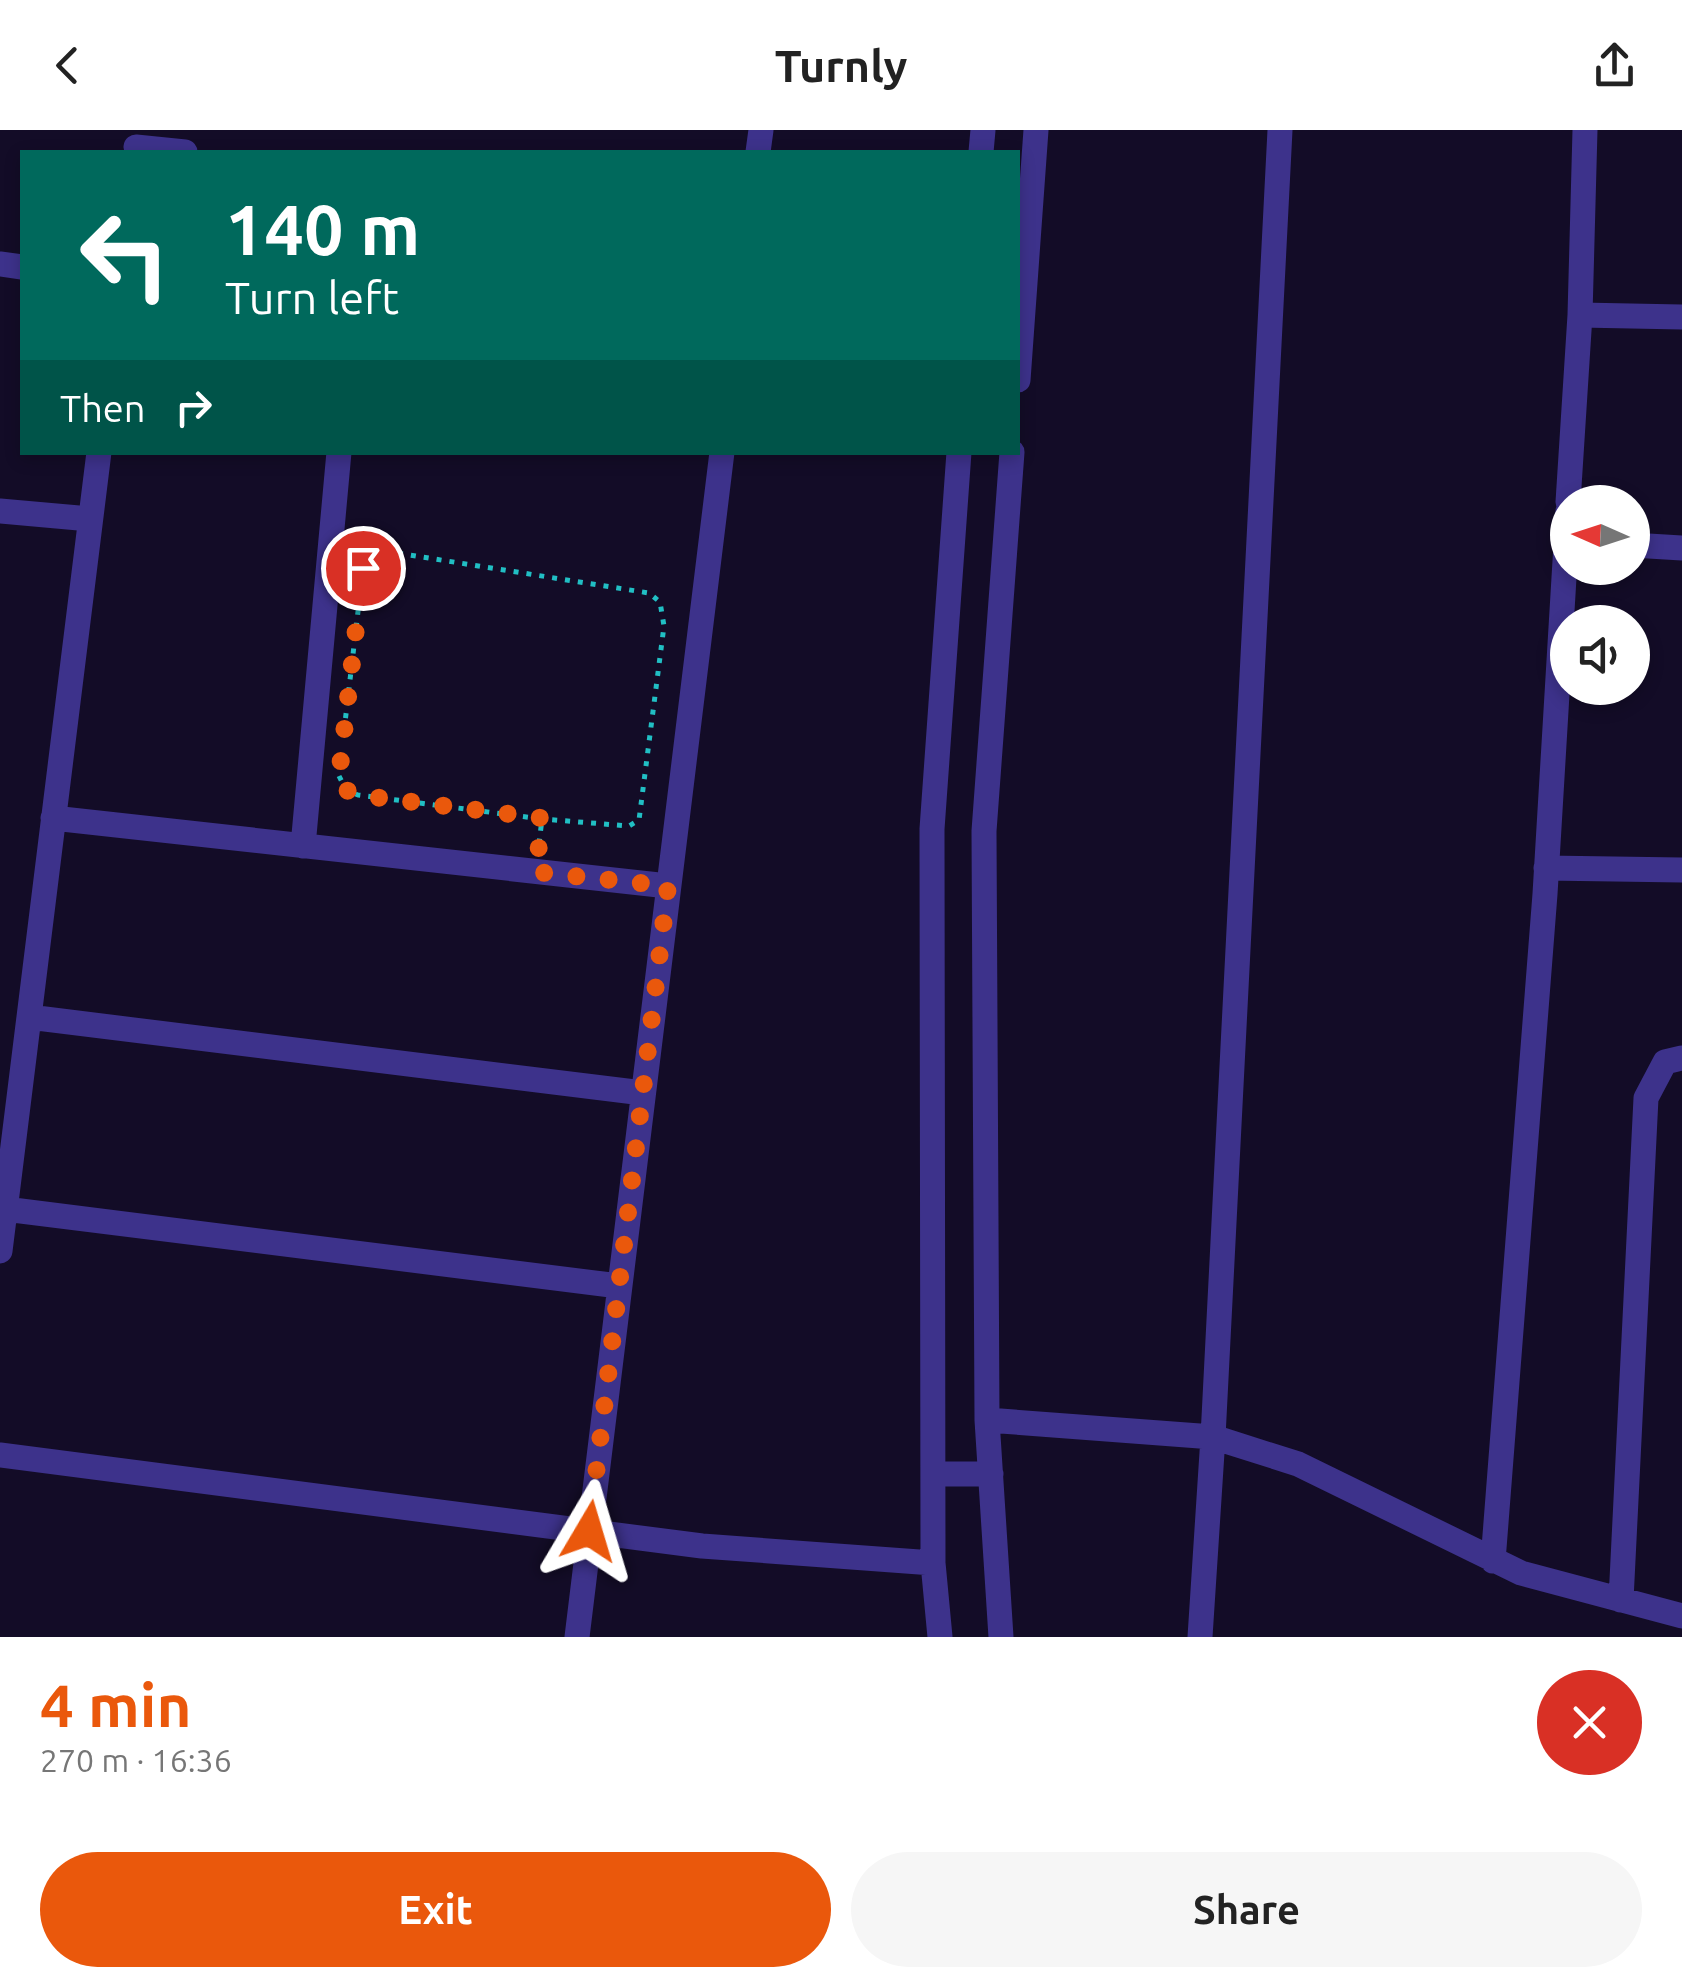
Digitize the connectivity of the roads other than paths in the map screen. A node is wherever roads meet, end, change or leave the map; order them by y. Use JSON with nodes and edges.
{"nodes":[{"id":1,"x":1036,"y":130,"type":"edge"},
{"id":2,"x":1280,"y":130,"type":"edge"},
{"id":3,"x":1585,"y":130,"type":"edge"},
{"id":4,"x":136,"y":143,"type":"edge"},
{"id":5,"x":174,"y":150,"type":"edge"},
{"id":6,"x":1580,"y":315,"type":"junction"},
{"id":7,"x":1682,"y":317,"type":"edge"},
{"id":8,"x":1020,"y":352,"type":"edge"},
{"id":9,"x":98,"y":455,"type":"edge"},
{"id":10,"x":339,"y":455,"type":"edge"},
{"id":11,"x":722,"y":455,"type":"edge"},
{"id":12,"x":960,"y":455,"type":"edge"},
{"id":13,"x":1012,"y":455,"type":"edge"},
{"id":14,"x":1569,"y":485,"type":"edge"},
{"id":15,"x":0,"y":511,"type":"edge"},
{"id":16,"x":90,"y":520,"type":"junction"},
{"id":17,"x":1650,"y":546,"type":"edge"},
{"id":18,"x":1682,"y":548,"type":"edge"},
{"id":19,"x":1564,"y":585,"type":"edge"},
{"id":20,"x":53,"y":818,"type":"junction"},
{"id":21,"x":303,"y":846,"type":"junction"},
{"id":22,"x":1546,"y":868,"type":"junction"},
{"id":23,"x":1682,"y":870,"type":"edge"},
{"id":24,"x":668,"y":886,"type":"junction"},
{"id":25,"x":29,"y":1017,"type":"junction"},
{"id":26,"x":1682,"y":1058,"type":"edge"},
{"id":27,"x":643,"y":1093,"type":"junction"},
{"id":28,"x":5,"y":1209,"type":"junction"},
{"id":29,"x":0,"y":1251,"type":"edge"},
{"id":30,"x":619,"y":1286,"type":"junction"},
{"id":31,"x":987,"y":1420,"type":"junction"},
{"id":32,"x":1213,"y":1437,"type":"junction"},
{"id":33,"x":0,"y":1455,"type":"edge"},
{"id":34,"x":934,"y":1474,"type":"junction"},
{"id":35,"x":991,"y":1474,"type":"junction"},
{"id":36,"x":589,"y":1531,"type":"junction"},
{"id":37,"x":1493,"y":1561,"type":"junction"},
{"id":38,"x":933,"y":1563,"type":"junction"},
{"id":39,"x":1621,"y":1600,"type":"junction"},
{"id":40,"x":1682,"y":1616,"type":"edge"},
{"id":41,"x":1208,"y":1633,"type":"edge"},
{"id":42,"x":576,"y":1637,"type":"edge"},
{"id":43,"x":940,"y":1637,"type":"edge"},
{"id":44,"x":1001,"y":1637,"type":"edge"}],
"edges":[{"from":1,"to":8,"type":"street"},
{"from":2,"to":32,"type":"street"},
{"from":3,"to":6,"type":"street"},
{"from":4,"to":5,"type":"street"},
{"from":6,"to":7,"type":"street"},
{"from":6,"to":14,"type":"street"},
{"from":9,"to":16,"type":"street"},
{"from":10,"to":21,"type":"street"},
{"from":11,"to":24,"type":"street"},
{"from":12,"to":34,"type":"street"},
{"from":13,"to":31,"type":"street"},
{"from":15,"to":16,"type":"street"},
{"from":16,"to":20,"type":"street"},
{"from":17,"to":18,"type":"street"},
{"from":19,"to":22,"type":"street"},
{"from":20,"to":21,"type":"street"},
{"from":20,"to":25,"type":"street"},
{"from":21,"to":24,"type":"street"},
{"from":22,"to":23,"type":"street"},
{"from":22,"to":37,"type":"street"},
{"from":24,"to":27,"type":"street"},
{"from":25,"to":27,"type":"street"},
{"from":25,"to":28,"type":"street"},
{"from":26,"to":39,"type":"street"},
{"from":27,"to":30,"type":"street"},
{"from":28,"to":29,"type":"street"},
{"from":28,"to":30,"type":"street"},
{"from":30,"to":36,"type":"street"},
{"from":31,"to":32,"type":"street"},
{"from":31,"to":35,"type":"street"},
{"from":32,"to":37,"type":"street"},
{"from":32,"to":41,"type":"street"},
{"from":33,"to":36,"type":"street"},
{"from":34,"to":35,"type":"street"},
{"from":34,"to":38,"type":"street"},
{"from":35,"to":44,"type":"street"},
{"from":36,"to":38,"type":"street"},
{"from":36,"to":42,"type":"street"},
{"from":37,"to":39,"type":"street"},
{"from":38,"to":43,"type":"street"},
{"from":39,"to":40,"type":"street"}]}
